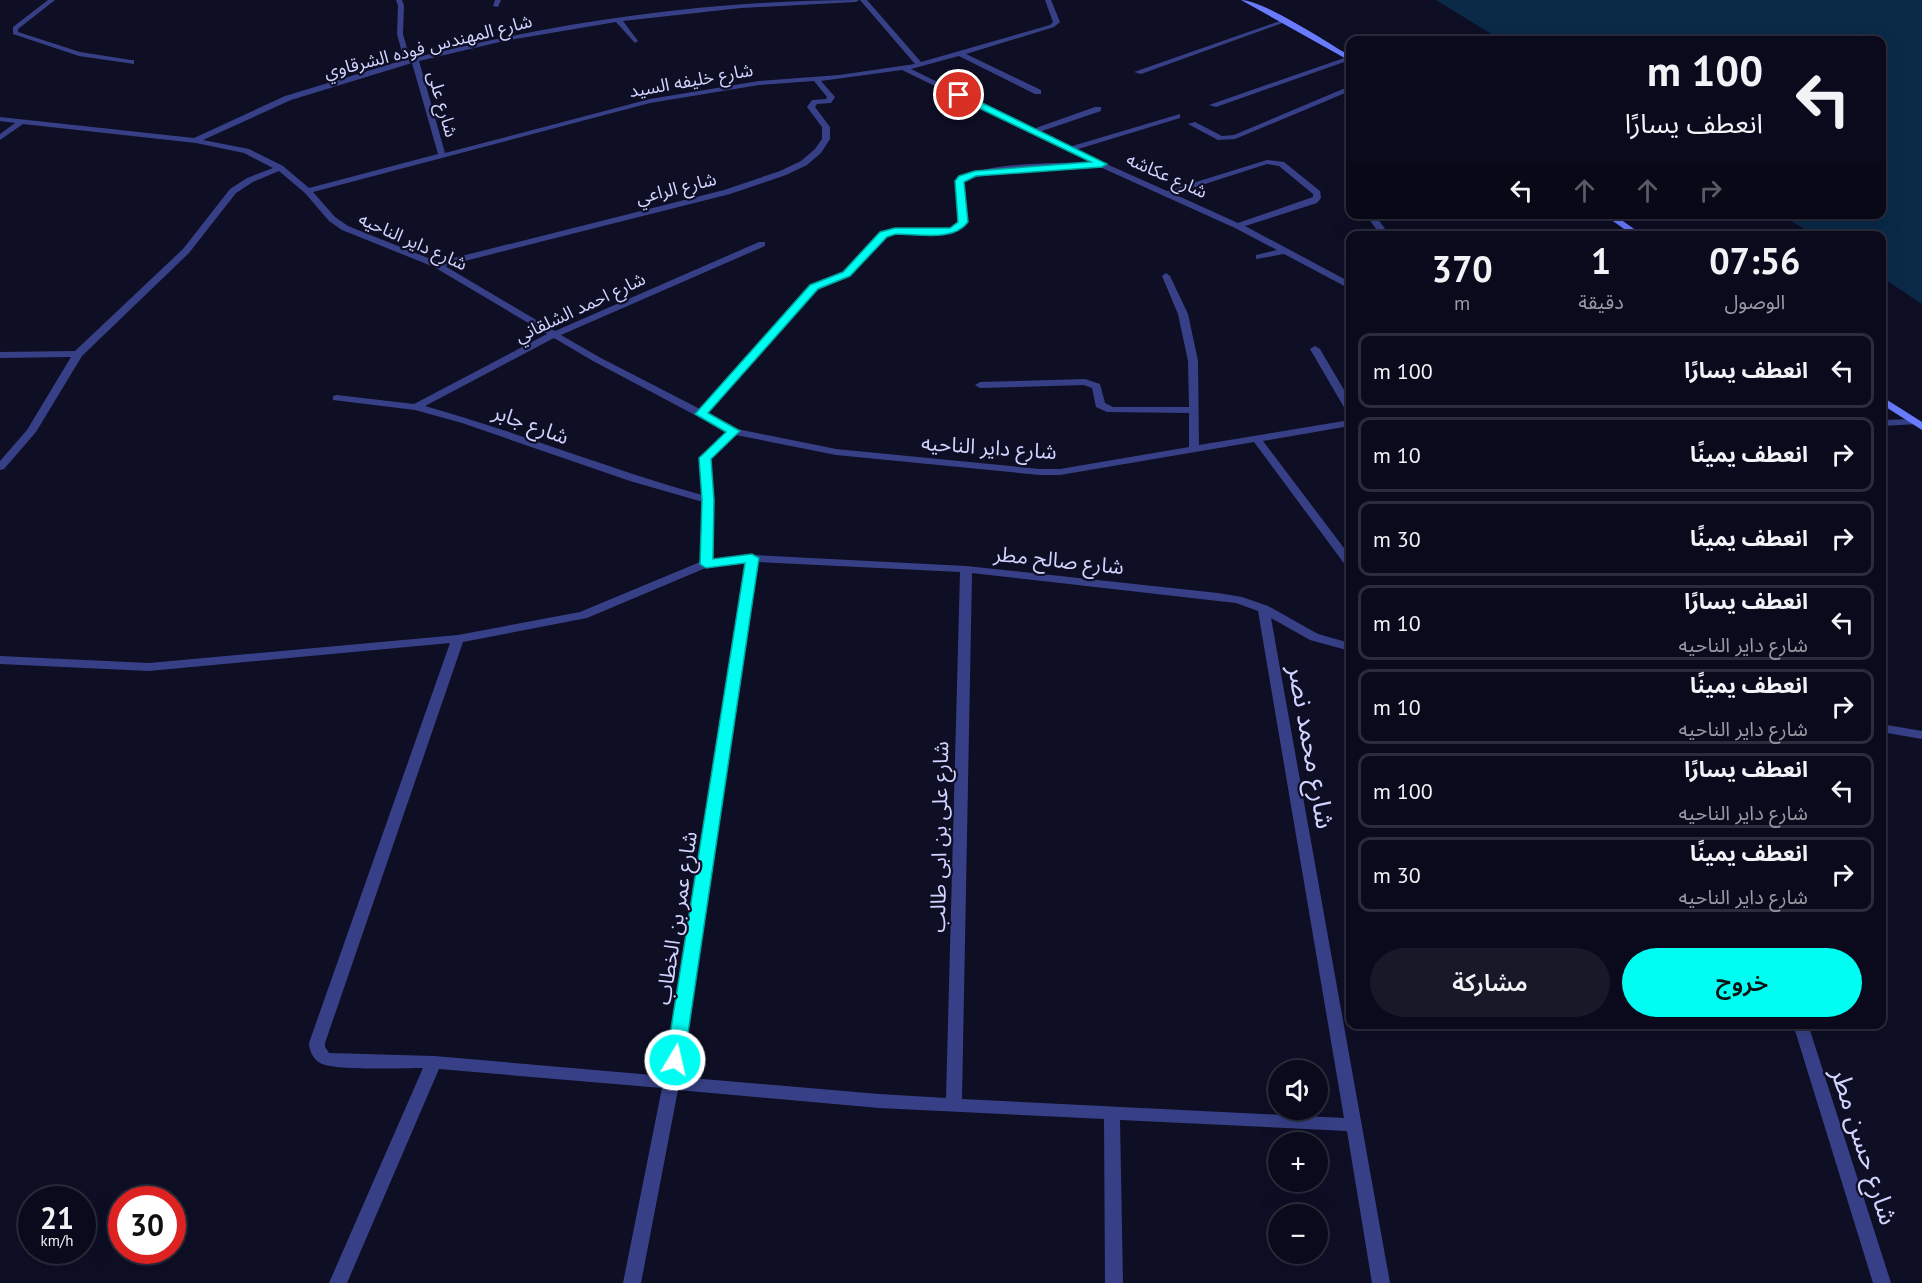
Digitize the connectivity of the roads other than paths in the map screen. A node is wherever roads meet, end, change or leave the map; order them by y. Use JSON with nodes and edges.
{"nodes":[{"id":1,"x":52,"y":0,"type":"edge"},
{"id":2,"x":399,"y":0,"type":"edge"},
{"id":3,"x":856,"y":0,"type":"edge"},
{"id":4,"x":863,"y":0,"type":"edge"},
{"id":5,"x":1048,"y":0,"type":"edge"},
{"id":6,"x":1244,"y":0,"type":"edge"},
{"id":7,"x":618,"y":20,"type":"junction"},
{"id":8,"x":1285,"y":21,"type":"junction"},
{"id":9,"x":635,"y":41,"type":"dead end"},
{"id":10,"x":961,"y":54,"type":"junction"},
{"id":11,"x":1346,"y":57,"type":"edge"},
{"id":12,"x":1346,"y":60,"type":"edge"},
{"id":13,"x":131,"y":62,"type":"dead end"},
{"id":14,"x":412,"y":62,"type":"junction"},
{"id":15,"x":920,"y":65,"type":"junction"},
{"id":16,"x":904,"y":68,"type":"junction"},
{"id":17,"x":1138,"y":72,"type":"dead end"},
{"id":18,"x":816,"y":79,"type":"junction"},
{"id":19,"x":1346,"y":90,"type":"edge"},
{"id":20,"x":1038,"y":92,"type":"dead end"},
{"id":21,"x":1213,"y":105,"type":"dead end"},
{"id":22,"x":1098,"y":110,"type":"dead end"},
{"id":23,"x":1177,"y":116,"type":"dead end"},
{"id":24,"x":0,"y":119,"type":"edge"},
{"id":25,"x":21,"y":122,"type":"junction"},
{"id":26,"x":1192,"y":124,"type":"dead end"},
{"id":27,"x":1033,"y":132,"type":"junction"},
{"id":28,"x":0,"y":138,"type":"edge"},
{"id":29,"x":196,"y":141,"type":"junction"},
{"id":30,"x":1069,"y":149,"type":"junction"},
{"id":31,"x":442,"y":156,"type":"junction"},
{"id":32,"x":1102,"y":164,"type":"junction"},
{"id":33,"x":280,"y":168,"type":"junction"},
{"id":34,"x":308,"y":191,"type":"junction"},
{"id":35,"x":1168,"y":193,"type":"junction"},
{"id":36,"x":1373,"y":219,"type":"edge"},
{"id":37,"x":1614,"y":219,"type":"edge"},
{"id":38,"x":1238,"y":226,"type":"junction"},
{"id":39,"x":1382,"y":231,"type":"edge"},
{"id":40,"x":1632,"y":231,"type":"edge"},
{"id":41,"x":762,"y":244,"type":"dead end"},
{"id":42,"x":1285,"y":251,"type":"junction"},
{"id":43,"x":1259,"y":257,"type":"dead end"},
{"id":44,"x":437,"y":265,"type":"junction"},
{"id":45,"x":1166,"y":276,"type":"dead end"},
{"id":46,"x":1346,"y":284,"type":"edge"},
{"id":47,"x":555,"y":334,"type":"junction"},
{"id":48,"x":1315,"y":349,"type":"dead end"},
{"id":49,"x":0,"y":354,"type":"edge"},
{"id":50,"x":78,"y":354,"type":"junction"},
{"id":51,"x":980,"y":384,"type":"dead end"},
{"id":52,"x":337,"y":398,"type":"dead end"},
{"id":53,"x":1346,"y":402,"type":"edge"},
{"id":54,"x":1886,"y":403,"type":"edge"},
{"id":55,"x":416,"y":407,"type":"junction"},
{"id":56,"x":1194,"y":410,"type":"junction"},
{"id":57,"x":701,"y":414,"type":"junction"},
{"id":58,"x":1886,"y":423,"type":"edge"},
{"id":59,"x":1346,"y":424,"type":"edge"},
{"id":60,"x":1918,"y":425,"type":"edge"},
{"id":61,"x":734,"y":431,"type":"junction"},
{"id":62,"x":1256,"y":438,"type":"junction"},
{"id":63,"x":1194,"y":448,"type":"junction"},
{"id":64,"x":0,"y":467,"type":"edge"},
{"id":65,"x":708,"y":500,"type":"junction"},
{"id":66,"x":752,"y":558,"type":"junction"},
{"id":67,"x":1346,"y":559,"type":"edge"},
{"id":68,"x":706,"y":564,"type":"junction"},
{"id":69,"x":966,"y":569,"type":"junction"},
{"id":70,"x":1264,"y":609,"type":"junction"},
{"id":71,"x":458,"y":639,"type":"junction"},
{"id":72,"x":1346,"y":646,"type":"edge"},
{"id":73,"x":0,"y":660,"type":"edge"},
{"id":74,"x":1886,"y":729,"type":"edge"},
{"id":75,"x":1922,"y":735,"type":"edge"},
{"id":76,"x":1802,"y":1029,"type":"edge"},
{"id":77,"x":434,"y":1062,"type":"junction"},
{"id":78,"x":671,"y":1083,"type":"junction"},
{"id":79,"x":954,"y":1105,"type":"junction"},
{"id":80,"x":1112,"y":1113,"type":"junction"},
{"id":81,"x":1354,"y":1125,"type":"junction"},
{"id":82,"x":338,"y":1283,"type":"edge"},
{"id":83,"x":632,"y":1283,"type":"edge"},
{"id":84,"x":1114,"y":1283,"type":"edge"},
{"id":85,"x":1381,"y":1283,"type":"edge"},
{"id":86,"x":1882,"y":1283,"type":"edge"}],
"edges":[{"from":1,"to":13,"type":"street"},
{"from":2,"to":14,"type":"street","name":"شارع على"},
{"from":3,"to":7,"type":"street","name":"شارع المهندس فوده الشرقاوي"},
{"from":4,"to":15,"type":"street"},
{"from":5,"to":10,"type":"street","name":"شارع خليفه السيد"},
{"from":6,"to":8,"type":"street"},
{"from":7,"to":9,"type":"street"},
{"from":7,"to":14,"type":"street","name":"شارع المهندس فوده الشرقاوي"},
{"from":8,"to":11,"type":"street"},
{"from":8,"to":17,"type":"street"},
{"from":10,"to":15,"type":"street","name":"شارع خليفه السيد"},
{"from":10,"to":20,"type":"street"},
{"from":12,"to":21,"type":"street"},
{"from":14,"to":29,"type":"street","name":"شارع المهندس فوده الشرقاوي"},
{"from":14,"to":31,"type":"street","name":"شارع على"},
{"from":15,"to":16,"type":"street","name":"شارع خليفه السيد"},
{"from":16,"to":18,"type":"street","name":"شارع خليفه السيد"},
{"from":16,"to":27,"type":"street","name":"شارع عكاشه"},
{"from":18,"to":31,"type":"street","name":"شارع خليفه السيد"},
{"from":18,"to":44,"type":"street","name":"شارع الراعي"},
{"from":19,"to":26,"type":"street"},
{"from":22,"to":27,"type":"street"},
{"from":23,"to":30,"type":"street"},
{"from":24,"to":25,"type":"street","name":"شارع داير الناحيه"},
{"from":25,"to":28,"type":"street"},
{"from":25,"to":29,"type":"street","name":"شارع داير الناحيه"},
{"from":27,"to":30,"type":"street","name":"شارع عكاشه"},
{"from":29,"to":33,"type":"street","name":"شارع داير الناحيه"},
{"from":30,"to":32,"type":"street","name":"شارع عكاشه"},
{"from":31,"to":34,"type":"street","name":"شارع خليفه السيد"},
{"from":32,"to":35,"type":"street","name":"شارع عكاشه"},
{"from":32,"to":57,"type":"street"},
{"from":33,"to":34,"type":"street","name":"شارع داير الناحيه"},
{"from":33,"to":50,"type":"street"},
{"from":34,"to":44,"type":"street","name":"شارع داير الناحيه"},
{"from":35,"to":38,"type":"street","name":"شارع عكاشه"},
{"from":35,"to":38,"type":"street"},
{"from":36,"to":39,"type":"street"},
{"from":37,"to":40,"type":"street"},
{"from":38,"to":42,"type":"street","name":"شارع عكاشه"},
{"from":41,"to":47,"type":"street","name":"شارع احمد الشلقاني"},
{"from":42,"to":43,"type":"street"},
{"from":42,"to":46,"type":"street","name":"شارع عكاشه"},
{"from":44,"to":47,"type":"street","name":"شارع داير الناحيه"},
{"from":45,"to":56,"type":"street"},
{"from":47,"to":55,"type":"street","name":"شارع احمد الشلقاني"},
{"from":47,"to":57,"type":"street","name":"شارع داير الناحيه"},
{"from":48,"to":53,"type":"street"},
{"from":49,"to":50,"type":"street"},
{"from":50,"to":64,"type":"street"},
{"from":51,"to":56,"type":"street"},
{"from":52,"to":55,"type":"street","name":"شارع جابر"},
{"from":54,"to":60,"type":"street"},
{"from":55,"to":65,"type":"street","name":"شارع جابر"},
{"from":56,"to":63,"type":"street"},
{"from":57,"to":61,"type":"street","name":"شارع داير الناحيه"},
{"from":58,"to":60,"type":"street"},
{"from":59,"to":62,"type":"street","name":"شارع داير الناحيه"},
{"from":61,"to":63,"type":"street","name":"شارع داير الناحيه"},
{"from":61,"to":65,"type":"street"},
{"from":62,"to":63,"type":"street","name":"شارع داير الناحيه"},
{"from":62,"to":67,"type":"street"},
{"from":65,"to":68,"type":"street"},
{"from":66,"to":68,"type":"street","name":"شارع صالح مطر"},
{"from":66,"to":69,"type":"street","name":"شارع صالح مطر"},
{"from":66,"to":78,"type":"street","name":"شارع عمر بن الخطاب"},
{"from":68,"to":71,"type":"street","name":"شارع صالح مطر"},
{"from":69,"to":70,"type":"street","name":"شارع صالح مطر"},
{"from":69,"to":79,"type":"street","name":"شارع على بن ابى طالب"},
{"from":70,"to":72,"type":"street","name":"شارع صالح مطر"},
{"from":70,"to":81,"type":"street","name":"شارع محمد نصر"},
{"from":71,"to":73,"type":"street","name":"شارع صالح مطر"},
{"from":71,"to":77,"type":"street"},
{"from":74,"to":75,"type":"street"},
{"from":76,"to":86,"type":"street","name":"شارع حسن مطر"},
{"from":77,"to":78,"type":"street"},
{"from":77,"to":82,"type":"street"},
{"from":78,"to":79,"type":"street"},
{"from":78,"to":83,"type":"street","name":"شارع عمر بن الخطاب"},
{"from":79,"to":80,"type":"street"},
{"from":80,"to":81,"type":"street"},
{"from":80,"to":84,"type":"street"},
{"from":81,"to":85,"type":"street","name":"شارع محمد نصر"}]}
